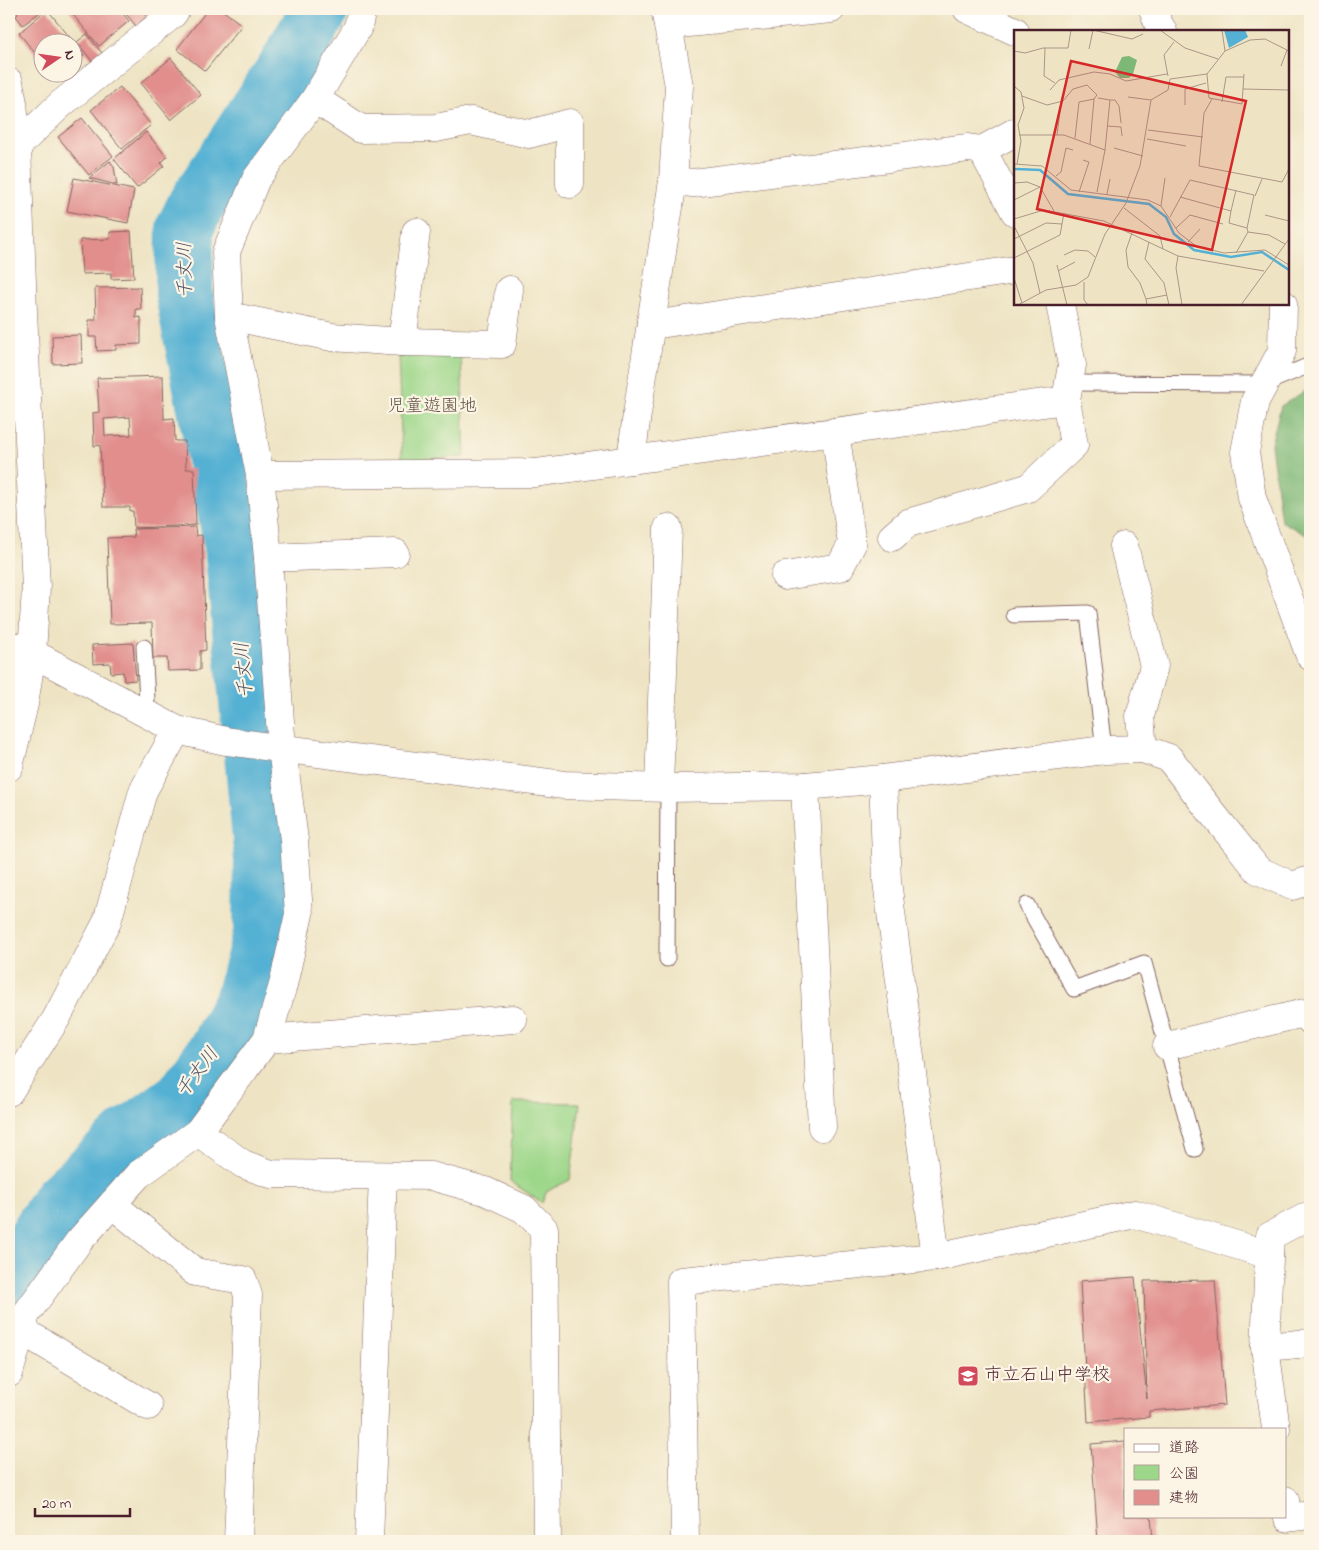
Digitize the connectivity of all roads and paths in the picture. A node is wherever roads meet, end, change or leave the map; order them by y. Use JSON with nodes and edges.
{"nodes":[{"id":1,"x":176,"y":9,"type":"edge"},
{"id":2,"x":362,"y":9,"type":"edge"},
{"id":3,"x":831,"y":9,"type":"edge"},
{"id":4,"x":967,"y":9,"type":"edge"},
{"id":5,"x":1153,"y":9,"type":"edge"},
{"id":6,"x":667,"y":17,"type":"edge"},
{"id":7,"x":1162,"y":30,"type":"edge"},
{"id":8,"x":1014,"y":31,"type":"edge"},
{"id":9,"x":9,"y":82,"type":"edge"},
{"id":10,"x":314,"y":99,"type":"junction"},
{"id":11,"x":1014,"y":133,"type":"edge"},
{"id":12,"x":17,"y":146,"type":"junction"},
{"id":13,"x":982,"y":150,"type":"junction"},
{"id":14,"x":673,"y":181,"type":"junction"},
{"id":15,"x":570,"y":184,"type":"dead end"},
{"id":16,"x":1014,"y":210,"type":"edge"},
{"id":17,"x":416,"y":232,"type":"dead end"},
{"id":18,"x":14,"y":235,"type":"edge"},
{"id":19,"x":1014,"y":270,"type":"edge"},
{"id":20,"x":509,"y":290,"type":"dead end"},
{"id":21,"x":1060,"y":305,"type":"edge"},
{"id":22,"x":1283,"y":305,"type":"edge"},
{"id":23,"x":16,"y":312,"type":"edge"},
{"id":24,"x":229,"y":316,"type":"junction"},
{"id":25,"x":651,"y":321,"type":"junction"},
{"id":26,"x":402,"y":342,"type":"junction"},
{"id":27,"x":1310,"y":365,"type":"edge"},
{"id":28,"x":1264,"y":384,"type":"junction"},
{"id":29,"x":1067,"y":392,"type":"junction"},
{"id":30,"x":835,"y":432,"type":"junction"},
{"id":31,"x":631,"y":460,"type":"junction"},
{"id":32,"x":260,"y":475,"type":"junction"},
{"id":33,"x":668,"y":528,"type":"dead end"},
{"id":34,"x":892,"y":537,"type":"dead end"},
{"id":35,"x":1124,"y":546,"type":"dead end"},
{"id":36,"x":395,"y":553,"type":"dead end"},
{"id":37,"x":268,"y":558,"type":"junction"},
{"id":38,"x":785,"y":576,"type":"dead end"},
{"id":39,"x":1014,"y":615,"type":"dead end"},
{"id":40,"x":144,"y":647,"type":"dead end"},
{"id":41,"x":21,"y":649,"type":"edge"},
{"id":42,"x":1310,"y":656,"type":"edge"},
{"id":43,"x":142,"y":711,"type":"junction"},
{"id":44,"x":177,"y":730,"type":"junction"},
{"id":45,"x":272,"y":748,"type":"junction"},
{"id":46,"x":1143,"y":749,"type":"junction"},
{"id":47,"x":1104,"y":750,"type":"junction"},
{"id":48,"x":9,"y":767,"type":"edge"},
{"id":49,"x":883,"y":779,"type":"junction"},
{"id":50,"x":805,"y":786,"type":"junction"},
{"id":51,"x":664,"y":788,"type":"junction"},
{"id":52,"x":1310,"y":880,"type":"edge"},
{"id":53,"x":1027,"y":905,"type":"dead end"},
{"id":54,"x":667,"y":959,"type":"dead end"},
{"id":55,"x":513,"y":1019,"type":"dead end"},
{"id":56,"x":1310,"y":1020,"type":"edge"},
{"id":57,"x":266,"y":1039,"type":"junction"},
{"id":58,"x":1167,"y":1046,"type":"junction"},
{"id":59,"x":9,"y":1092,"type":"edge"},
{"id":60,"x":822,"y":1127,"type":"dead end"},
{"id":61,"x":198,"y":1132,"type":"junction"},
{"id":62,"x":1196,"y":1150,"type":"dead end"},
{"id":63,"x":383,"y":1176,"type":"junction"},
{"id":64,"x":112,"y":1204,"type":"junction"},
{"id":65,"x":1310,"y":1215,"type":"edge"},
{"id":66,"x":1269,"y":1255,"type":"junction"},
{"id":67,"x":936,"y":1257,"type":"junction"},
{"id":68,"x":21,"y":1330,"type":"junction"},
{"id":69,"x":1310,"y":1343,"type":"edge"},
{"id":70,"x":1265,"y":1347,"type":"junction"},
{"id":71,"x":9,"y":1373,"type":"edge"},
{"id":72,"x":148,"y":1406,"type":"dead end"},
{"id":73,"x":1276,"y":1428,"type":"edge"},
{"id":74,"x":1286,"y":1506,"type":"edge"},
{"id":75,"x":1310,"y":1516,"type":"edge"},
{"id":76,"x":238,"y":1541,"type":"edge"},
{"id":77,"x":369,"y":1541,"type":"edge"},
{"id":78,"x":546,"y":1541,"type":"edge"},
{"id":79,"x":686,"y":1541,"type":"edge"}],
"edges":[{"from":1,"to":12,"type":"street"},
{"from":2,"to":10,"type":"street"},
{"from":3,"to":6,"type":"street"},
{"from":4,"to":8,"type":"street"},
{"from":5,"to":7,"type":"street"},
{"from":6,"to":14,"type":"street"},
{"from":9,"to":12,"type":"street"},
{"from":10,"to":15,"type":"street"},
{"from":10,"to":24,"type":"street"},
{"from":11,"to":13,"type":"street"},
{"from":12,"to":18,"type":"street"},
{"from":13,"to":14,"type":"street"},
{"from":13,"to":16,"type":"street"},
{"from":14,"to":25,"type":"street"},
{"from":17,"to":26,"type":"street"},
{"from":18,"to":23,"type":"street"},
{"from":19,"to":25,"type":"street"},
{"from":20,"to":26,"type":"street"},
{"from":21,"to":29,"type":"street"},
{"from":22,"to":28,"type":"street"},
{"from":23,"to":41,"type":"street"},
{"from":24,"to":26,"type":"street"},
{"from":24,"to":32,"type":"street"},
{"from":25,"to":31,"type":"street"},
{"from":27,"to":28,"type":"lane"},
{"from":28,"to":29,"type":"lane"},
{"from":28,"to":42,"type":"street"},
{"from":29,"to":30,"type":"street"},
{"from":29,"to":34,"type":"street"},
{"from":30,"to":31,"type":"street"},
{"from":30,"to":38,"type":"street"},
{"from":31,"to":32,"type":"street"},
{"from":32,"to":37,"type":"street"},
{"from":33,"to":51,"type":"street"},
{"from":35,"to":46,"type":"street"},
{"from":36,"to":37,"type":"street"},
{"from":37,"to":45,"type":"street"},
{"from":39,"to":47,"type":"lane"},
{"from":40,"to":43,"type":"lane"},
{"from":41,"to":43,"type":"street"},
{"from":41,"to":48,"type":"street"},
{"from":43,"to":44,"type":"street"},
{"from":44,"to":45,"type":"street"},
{"from":44,"to":59,"type":"street"},
{"from":45,"to":51,"type":"street"},
{"from":45,"to":57,"type":"street"},
{"from":46,"to":47,"type":"street"},
{"from":46,"to":52,"type":"street"},
{"from":47,"to":49,"type":"street"},
{"from":49,"to":50,"type":"street"},
{"from":49,"to":67,"type":"street"},
{"from":50,"to":51,"type":"street"},
{"from":50,"to":60,"type":"street"},
{"from":51,"to":54,"type":"lane"},
{"from":53,"to":58,"type":"lane"},
{"from":55,"to":57,"type":"street"},
{"from":56,"to":58,"type":"street"},
{"from":57,"to":61,"type":"street"},
{"from":58,"to":62,"type":"lane"},
{"from":61,"to":63,"type":"street"},
{"from":61,"to":64,"type":"street"},
{"from":63,"to":77,"type":"street"},
{"from":63,"to":78,"type":"street"},
{"from":64,"to":68,"type":"street"},
{"from":64,"to":76,"type":"street"},
{"from":65,"to":66,"type":"street"},
{"from":66,"to":67,"type":"street"},
{"from":66,"to":70,"type":"street"},
{"from":67,"to":79,"type":"street"},
{"from":68,"to":71,"type":"street"},
{"from":68,"to":72,"type":"street"},
{"from":69,"to":70,"type":"street"},
{"from":70,"to":73,"type":"street"},
{"from":74,"to":75,"type":"street"}]}
